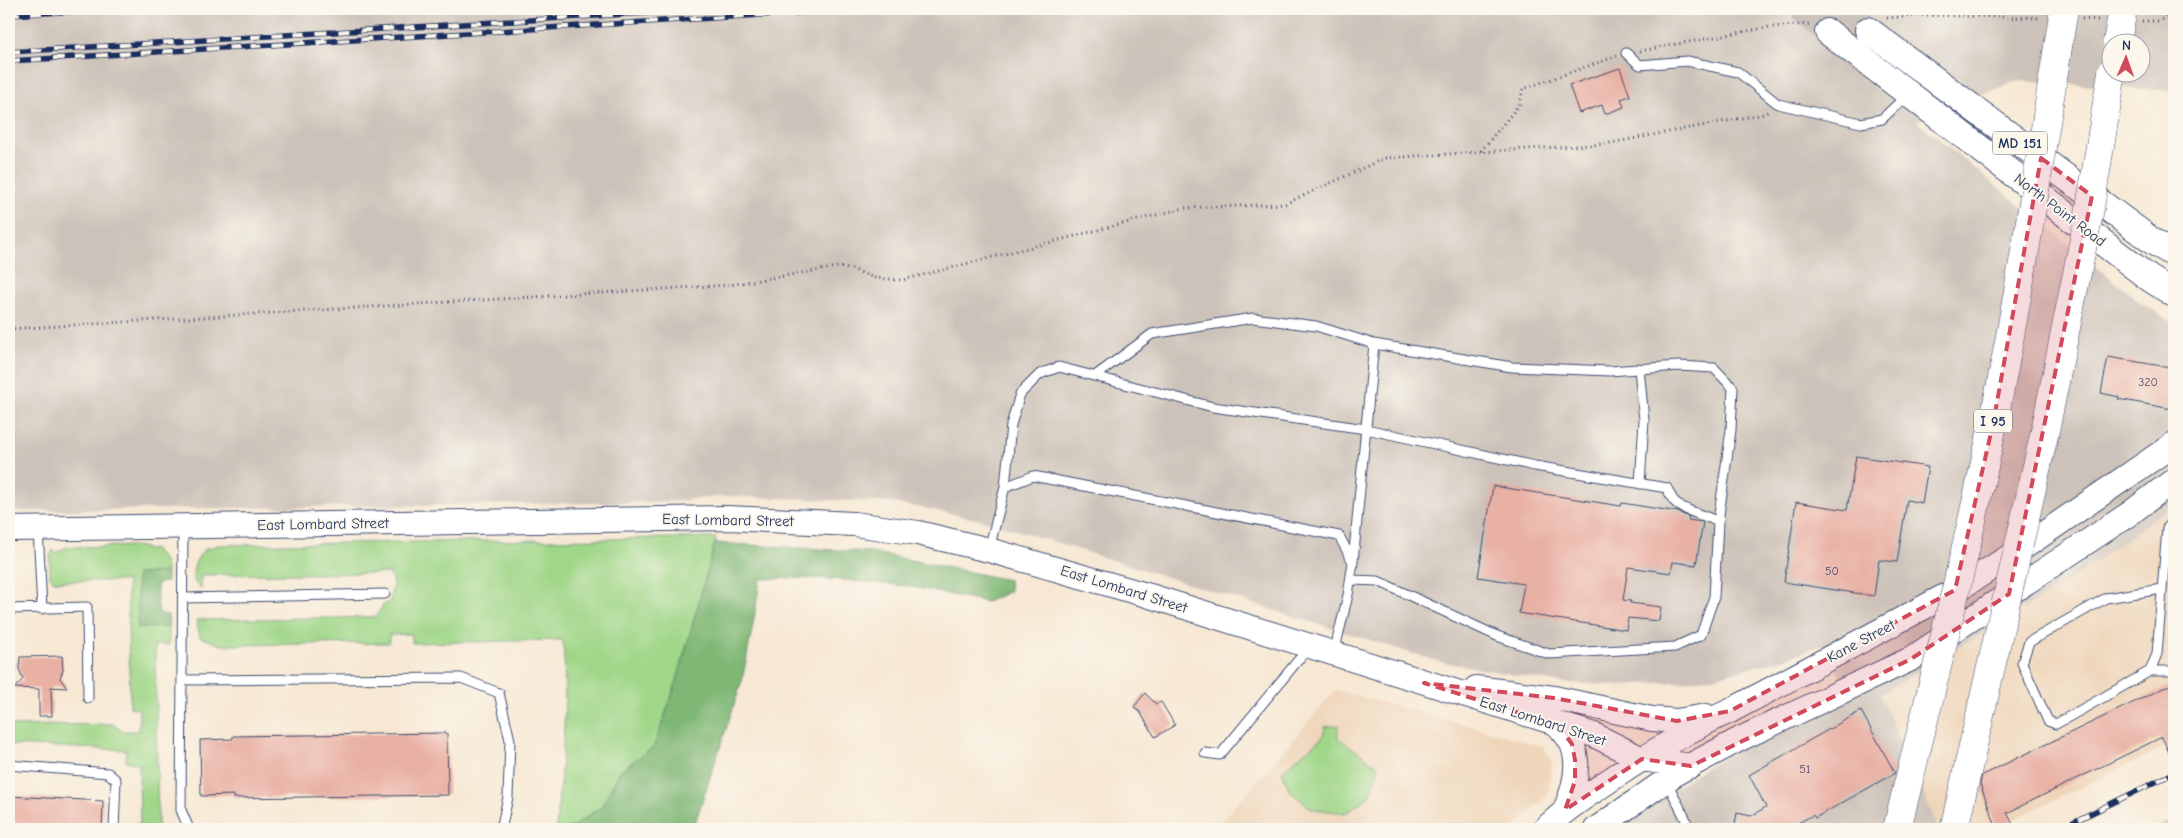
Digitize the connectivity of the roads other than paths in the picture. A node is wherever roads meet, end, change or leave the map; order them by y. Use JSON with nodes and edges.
{"nodes":[{"id":1,"x":2064,"y":9,"type":"edge"},
{"id":2,"x":2121,"y":9,"type":"edge"},
{"id":3,"x":1868,"y":30,"type":"tunnel mouth"},
{"id":4,"x":1828,"y":32,"type":"tunnel mouth"},
{"id":5,"x":2118,"y":32,"type":"edge"},
{"id":6,"x":1626,"y":53,"type":"dead end"},
{"id":7,"x":2110,"y":82,"type":"edge"},
{"id":8,"x":1908,"y":94,"type":"junction"},
{"id":9,"x":2110,"y":210,"type":"junction"},
{"id":10,"x":2092,"y":234,"type":"junction"},
{"id":11,"x":2174,"y":254,"type":"edge"},
{"id":12,"x":2174,"y":294,"type":"edge"},
{"id":13,"x":1374,"y":344,"type":"junction"},
{"id":14,"x":1639,"y":368,"type":"junction"},
{"id":15,"x":1095,"y":376,"type":"junction"},
{"id":16,"x":1366,"y":429,"type":"junction"},
{"id":17,"x":2174,"y":444,"type":"edge"},
{"id":18,"x":2174,"y":480,"type":"edge"},
{"id":19,"x":1640,"y":484,"type":"junction"},
{"id":20,"x":1005,"y":487,"type":"junction"},
{"id":21,"x":1718,"y":522,"type":"junction"},
{"id":22,"x":2174,"y":522,"type":"edge"},
{"id":23,"x":183,"y":526,"type":"junction"},
{"id":24,"x":38,"y":528,"type":"junction"},
{"id":25,"x":9,"y":529,"type":"edge"},
{"id":26,"x":989,"y":550,"type":"junction"},
{"id":27,"x":1353,"y":562,"type":"junction"},
{"id":28,"x":1351,"y":580,"type":"junction"},
{"id":29,"x":2162,"y":589,"type":"junction"},
{"id":30,"x":385,"y":594,"type":"dead end"},
{"id":31,"x":183,"y":598,"type":"junction"},
{"id":32,"x":42,"y":608,"type":"junction"},
{"id":33,"x":9,"y":609,"type":"edge"},
{"id":34,"x":1309,"y":646,"type":"junction"},
{"id":35,"x":1333,"y":654,"type":"junction"},
{"id":36,"x":2150,"y":671,"type":"junction"},
{"id":37,"x":2174,"y":671,"type":"edge"},
{"id":38,"x":182,"y":680,"type":"junction"},
{"id":39,"x":1424,"y":683,"type":"junction"},
{"id":40,"x":88,"y":698,"type":"dead end"},
{"id":41,"x":1598,"y":709,"type":"junction"},
{"id":42,"x":1730,"y":711,"type":"junction"},
{"id":43,"x":1558,"y":725,"type":"junction"},
{"id":44,"x":1205,"y":753,"type":"dead end"},
{"id":45,"x":1642,"y":758,"type":"junction"},
{"id":46,"x":9,"y":765,"type":"edge"},
{"id":47,"x":1691,"y":766,"type":"junction"},
{"id":48,"x":1666,"y":780,"type":"junction"},
{"id":49,"x":1642,"y":796,"type":"junction"},
{"id":50,"x":1565,"y":810,"type":"junction"},
{"id":51,"x":114,"y":829,"type":"edge"},
{"id":52,"x":189,"y":829,"type":"edge"},
{"id":53,"x":496,"y":829,"type":"edge"},
{"id":54,"x":1545,"y":829,"type":"edge"},
{"id":55,"x":1596,"y":829,"type":"edge"},
{"id":56,"x":1687,"y":829,"type":"edge"},
{"id":57,"x":1897,"y":829,"type":"edge"},
{"id":58,"x":1954,"y":829,"type":"edge"}],
"edges":[{"from":1,"to":57,"type":"highway","number":"I 95","bridge":true},
{"from":2,"to":5,"type":"highway","bridge":true},
{"from":3,"to":9,"type":"main road","name":"North Point Road","number":"MD 151"},
{"from":4,"to":8,"type":"main road","name":"North Point Road","number":"MD 151"},
{"from":6,"to":8,"type":"lane"},
{"from":7,"to":58,"type":"highway","bridge":true},
{"from":8,"to":10,"type":"main road","name":"North Point Road","number":"MD 151"},
{"from":9,"to":10,"type":"main road"},
{"from":9,"to":11,"type":"main road","name":"North Point Road","number":"MD 151"},
{"from":10,"to":12,"type":"main road","name":"North Point Road","number":"MD 151"},
{"from":13,"to":14,"type":"lane"},
{"from":13,"to":15,"type":"lane"},
{"from":13,"to":16,"type":"lane"},
{"from":14,"to":19,"type":"lane"},
{"from":14,"to":21,"type":"lane"},
{"from":15,"to":16,"type":"lane"},
{"from":15,"to":20,"type":"lane"},
{"from":16,"to":19,"type":"lane"},
{"from":16,"to":27,"type":"lane"},
{"from":17,"to":42,"type":"main road","name":"Kane Street"},
{"from":18,"to":47,"type":"main road"},
{"from":19,"to":21,"type":"lane"},
{"from":20,"to":26,"type":"lane"},
{"from":20,"to":27,"type":"lane"},
{"from":21,"to":28,"type":"lane"},
{"from":22,"to":29,"type":"lane"},
{"from":23,"to":24,"type":"main road","name":"East Lombard Street"},
{"from":23,"to":26,"type":"main road","name":"East Lombard Street"},
{"from":23,"to":31,"type":"lane"},
{"from":24,"to":25,"type":"main road","name":"East Lombard Street"},
{"from":24,"to":32,"type":"lane"},
{"from":26,"to":34,"type":"main road","name":"East Lombard Street"},
{"from":27,"to":28,"type":"lane"},
{"from":28,"to":35,"type":"lane"},
{"from":29,"to":36,"type":"lane"},
{"from":29,"to":36,"type":"lane"},
{"from":30,"to":31,"type":"lane"},
{"from":31,"to":38,"type":"lane"},
{"from":32,"to":33,"type":"lane"},
{"from":32,"to":40,"type":"lane"},
{"from":34,"to":35,"type":"main road","name":"East Lombard Street"},
{"from":34,"to":44,"type":"lane"},
{"from":35,"to":39,"type":"main road","name":"East Lombard Street"},
{"from":36,"to":37,"type":"lane"},
{"from":38,"to":52,"type":"lane"},
{"from":38,"to":53,"type":"lane"},
{"from":39,"to":41,"type":"main road","name":"East Lombard Street"},
{"from":39,"to":43,"type":"main road","name":"East Lombard Street"},
{"from":41,"to":42,"type":"main road"},
{"from":41,"to":45,"type":"main road"},
{"from":42,"to":45,"type":"main road","name":"Kane Street"},
{"from":43,"to":45,"type":"main road","name":"East Lombard Street"},
{"from":43,"to":50,"type":"main road"},
{"from":45,"to":47,"type":"main road","name":"East Lombard Street"},
{"from":45,"to":49,"type":"main road"},
{"from":45,"to":50,"type":"main road","name":"Kane Street"},
{"from":46,"to":51,"type":"lane"},
{"from":47,"to":48,"type":"main road"},
{"from":48,"to":49,"type":"main road"},
{"from":48,"to":56,"type":"lane"},
{"from":49,"to":55,"type":"main road"},
{"from":50,"to":54,"type":"main road","name":"Kane Street"}]}
